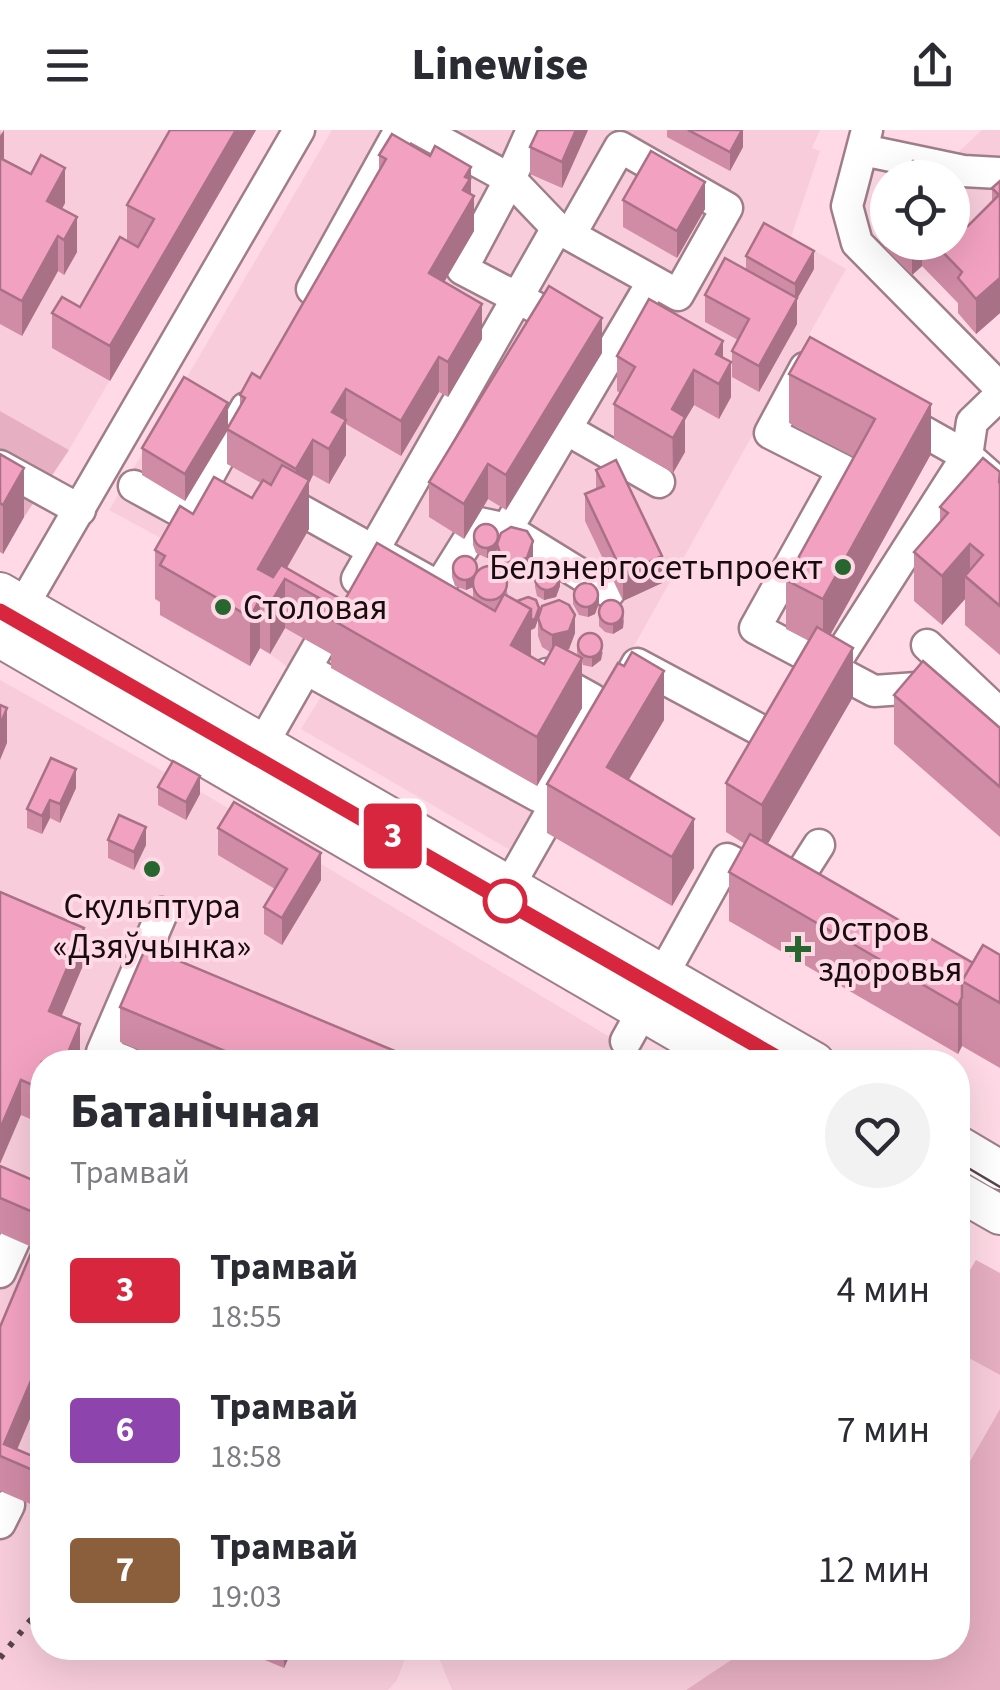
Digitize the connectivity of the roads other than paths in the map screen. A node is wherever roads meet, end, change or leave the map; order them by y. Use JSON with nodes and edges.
{"nodes":[{"id":1,"x":300,"y":130,"type":"edge"},
{"id":2,"x":400,"y":130,"type":"edge"},
{"id":3,"x":532,"y":130,"type":"edge"},
{"id":4,"x":436,"y":134,"type":"edge"},
{"id":5,"x":865,"y":140,"type":"edge"},
{"id":6,"x":1000,"y":173,"type":"edge"},
{"id":7,"x":510,"y":179,"type":"junction"},
{"id":8,"x":563,"y":232,"type":"junction"},
{"id":9,"x":653,"y":281,"type":"junction"},
{"id":10,"x":518,"y":298,"type":"junction"},
{"id":11,"x":635,"y":311,"type":"junction"},
{"id":12,"x":298,"y":314,"type":"edge"},
{"id":13,"x":666,"y":330,"type":"edge"},
{"id":14,"x":614,"y":348,"type":"junction"},
{"id":15,"x":261,"y":381,"type":"edge"},
{"id":16,"x":836,"y":384,"type":"edge"},
{"id":17,"x":1000,"y":391,"type":"edge"},
{"id":18,"x":867,"y":400,"type":"edge"},
{"id":19,"x":566,"y":429,"type":"junction"},
{"id":20,"x":967,"y":456,"type":"junction"},
{"id":21,"x":0,"y":466,"type":"edge"},
{"id":22,"x":658,"y":482,"type":"dead end"},
{"id":23,"x":1000,"y":485,"type":"edge"},
{"id":24,"x":134,"y":486,"type":"dead end"},
{"id":25,"x":80,"y":510,"type":"junction"},
{"id":26,"x":187,"y":516,"type":"junction"},
{"id":27,"x":507,"y":529,"type":"junction"},
{"id":28,"x":374,"y":550,"type":"junction"},
{"id":29,"x":439,"y":587,"type":"junction"},
{"id":30,"x":609,"y":592,"type":"dead end"},
{"id":31,"x":12,"y":598,"type":"edge"},
{"id":32,"x":460,"y":612,"type":"edge"},
{"id":33,"x":324,"y":637,"type":"junction"},
{"id":34,"x":2,"y":639,"type":"edge"},
{"id":35,"x":928,"y":646,"type":"dead end"},
{"id":36,"x":830,"y":669,"type":"junction"},
{"id":37,"x":534,"y":694,"type":"edge"},
{"id":38,"x":993,"y":728,"type":"edge"},
{"id":39,"x":762,"y":731,"type":"edge"},
{"id":40,"x":262,"y":744,"type":"junction"},
{"id":41,"x":819,"y":845,"type":"dead end"},
{"id":42,"x":509,"y":886,"type":"junction"},
{"id":43,"x":789,"y":892,"type":"junction"},
{"id":44,"x":819,"y":910,"type":"edge"},
{"id":45,"x":162,"y":912,"type":"dead end"},
{"id":46,"x":664,"y":975,"type":"junction"},
{"id":47,"x":634,"y":1027,"type":"junction"},
{"id":48,"x":111,"y":1050,"type":"edge"},
{"id":49,"x":696,"y":1050,"type":"edge"},
{"id":50,"x":794,"y":1050,"type":"edge"},
{"id":51,"x":970,"y":1152,"type":"edge"},
{"id":52,"x":1000,"y":1170,"type":"edge"},
{"id":53,"x":970,"y":1198,"type":"edge"},
{"id":54,"x":1000,"y":1215,"type":"edge"},
{"id":55,"x":14,"y":1240,"type":"dead end"},
{"id":56,"x":0,"y":1272,"type":"edge"}],
"edges":[{"from":1,"to":25,"type":"street"},
{"from":2,"to":12,"type":"street"},
{"from":3,"to":7,"type":"street"},
{"from":4,"to":7,"type":"street"},
{"from":5,"to":6,"type":"street"},
{"from":5,"to":17,"type":"street"},
{"from":7,"to":8,"type":"street"},
{"from":7,"to":10,"type":"street"},
{"from":8,"to":9,"type":"street"},
{"from":8,"to":9,"type":"street"},
{"from":8,"to":10,"type":"street"},
{"from":9,"to":11,"type":"street"},
{"from":10,"to":14,"type":"street"},
{"from":10,"to":28,"type":"street"},
{"from":11,"to":13,"type":"street"},
{"from":11,"to":14,"type":"street"},
{"from":14,"to":19,"type":"street"},
{"from":15,"to":26,"type":"street"},
{"from":16,"to":36,"type":"street"},
{"from":17,"to":20,"type":"street"},
{"from":18,"to":20,"type":"street"},
{"from":19,"to":22,"type":"street"},
{"from":19,"to":27,"type":"street"},
{"from":20,"to":23,"type":"street"},
{"from":20,"to":36,"type":"street"},
{"from":21,"to":25,"type":"street"},
{"from":24,"to":26,"type":"street"},
{"from":25,"to":31,"type":"street"},
{"from":26,"to":28,"type":"street"},
{"from":27,"to":29,"type":"street"},
{"from":27,"to":30,"type":"street"},
{"from":28,"to":29,"type":"street"},
{"from":28,"to":33,"type":"street"},
{"from":29,"to":32,"type":"street"},
{"from":31,"to":34,"type":"street"},
{"from":31,"to":40,"type":"main road"},
{"from":33,"to":37,"type":"street"},
{"from":33,"to":40,"type":"street"},
{"from":34,"to":47,"type":"main road"},
{"from":35,"to":38,"type":"street"},
{"from":36,"to":38,"type":"street"},
{"from":39,"to":42,"type":"street"},
{"from":40,"to":42,"type":"main road"},
{"from":41,"to":43,"type":"street"},
{"from":42,"to":46,"type":"main road"},
{"from":43,"to":44,"type":"street"},
{"from":43,"to":46,"type":"street"},
{"from":45,"to":48,"type":"street"},
{"from":46,"to":47,"type":"street"},
{"from":46,"to":50,"type":"main road"},
{"from":47,"to":49,"type":"main road"},
{"from":51,"to":52,"type":"main road"},
{"from":53,"to":54,"type":"main road"},
{"from":55,"to":56,"type":"street"}]}
